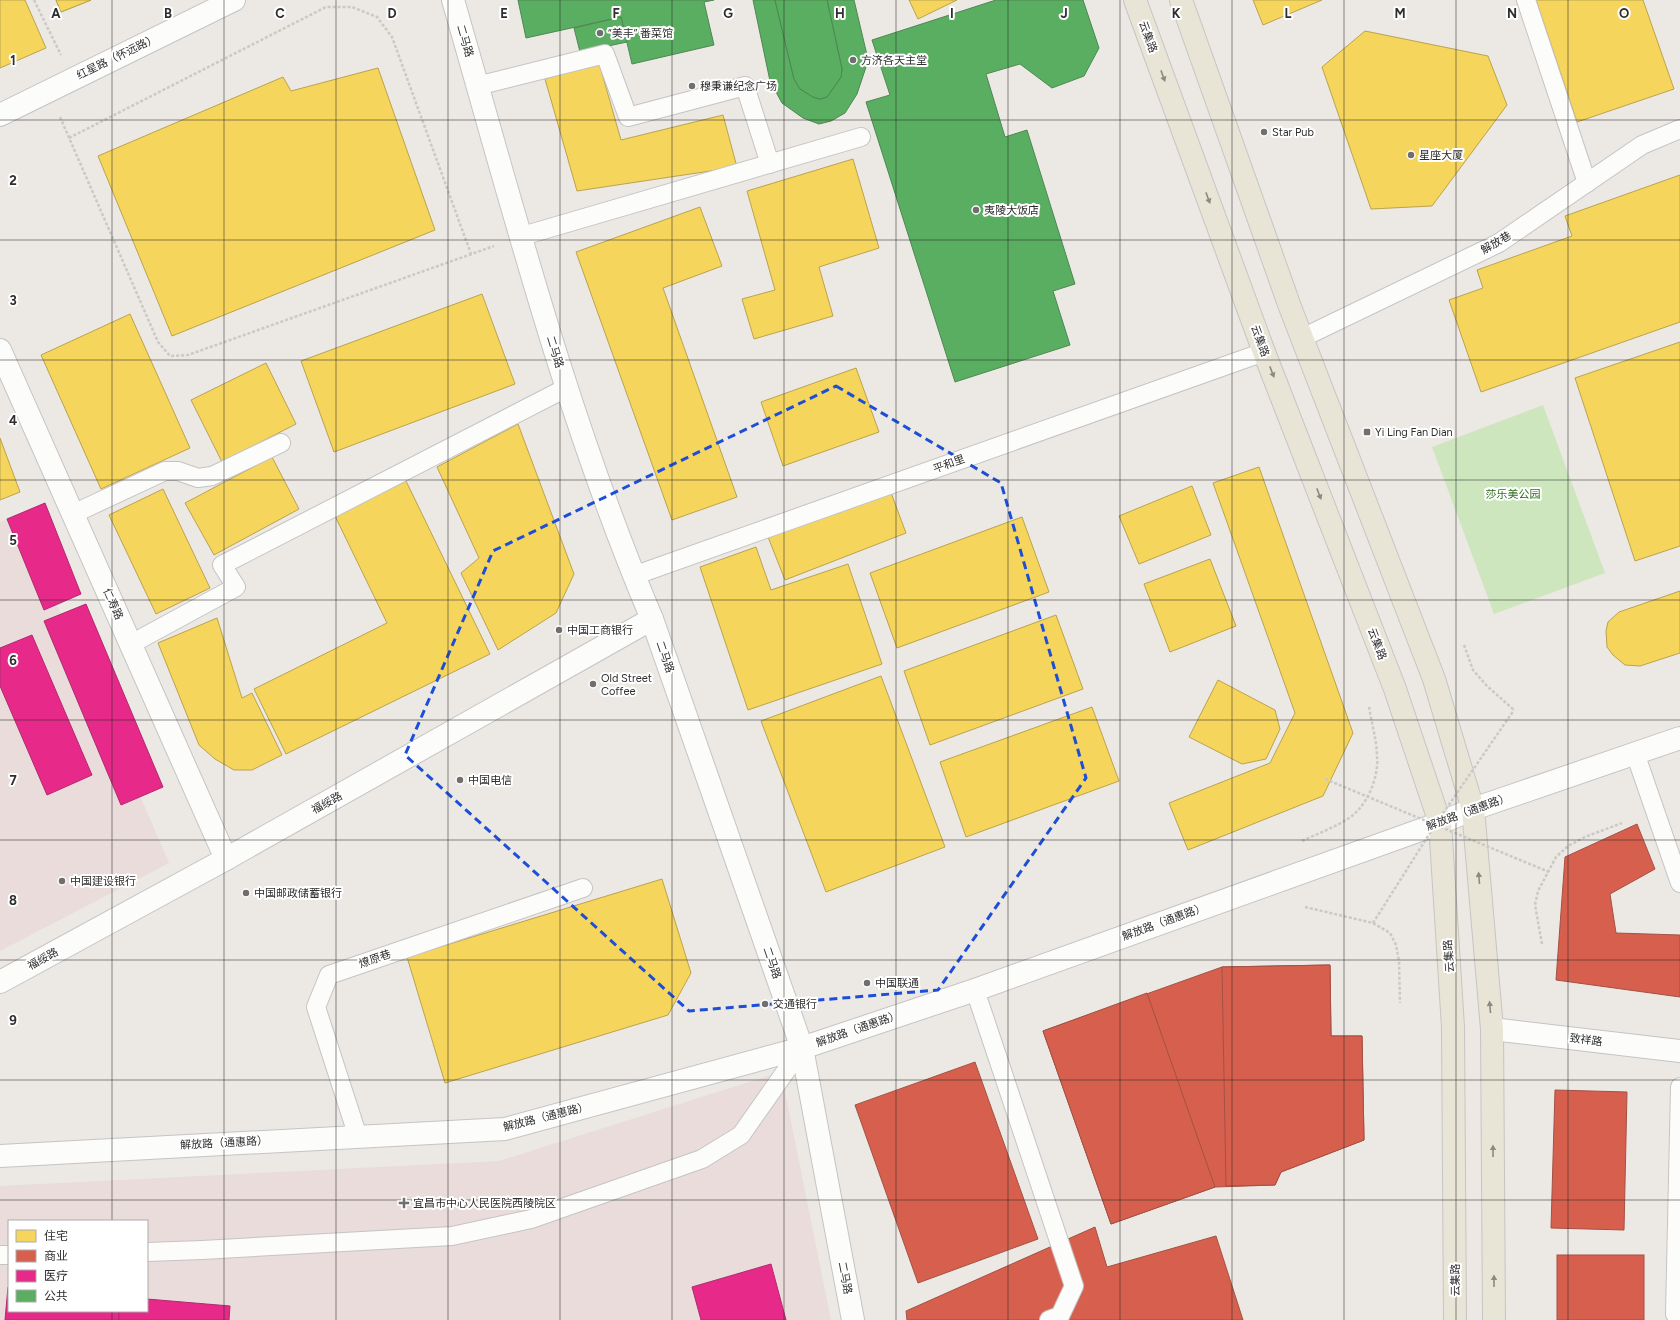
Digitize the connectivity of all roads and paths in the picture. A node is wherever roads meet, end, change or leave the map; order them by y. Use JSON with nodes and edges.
{"nodes":[{"id":1,"x":34,"y":0,"type":"edge"},
{"id":2,"x":234,"y":0,"type":"edge"},
{"id":3,"x":453,"y":0,"type":"edge"},
{"id":4,"x":1135,"y":0,"type":"edge"},
{"id":5,"x":1181,"y":0,"type":"edge"},
{"id":6,"x":1526,"y":0,"type":"edge"},
{"id":7,"x":72,"y":79,"type":"junction"},
{"id":8,"x":478,"y":86,"type":"junction"},
{"id":9,"x":49,"y":90,"type":"junction"},
{"id":10,"x":0,"y":115,"type":"edge"},
{"id":11,"x":1680,"y":130,"type":"edge"},
{"id":12,"x":69,"y":138,"type":"junction"},
{"id":13,"x":861,"y":138,"type":"dead end"},
{"id":14,"x":770,"y":164,"type":"junction"},
{"id":15,"x":1587,"y":183,"type":"junction"},
{"id":16,"x":519,"y":237,"type":"junction"},
{"id":17,"x":471,"y":254,"type":"junction"},
{"id":18,"x":1302,"y":338,"type":"junction"},
{"id":19,"x":0,"y":350,"type":"edge"},
{"id":20,"x":1264,"y":352,"type":"junction"},
{"id":21,"x":566,"y":388,"type":"junction"},
{"id":22,"x":281,"y":443,"type":"dead end"},
{"id":23,"x":73,"y":514,"type":"junction"},
{"id":24,"x":633,"y":576,"type":"junction"},
{"id":25,"x":652,"y":620,"type":"junction"},
{"id":26,"x":131,"y":644,"type":"junction"},
{"id":27,"x":1464,"y":645,"type":"dead end"},
{"id":28,"x":1368,"y":706,"type":"dead end"},
{"id":29,"x":1680,"y":738,"type":"edge"},
{"id":30,"x":1635,"y":753,"type":"junction"},
{"id":31,"x":1325,"y":779,"type":"dead end"},
{"id":32,"x":1367,"y":797,"type":"junction"},
{"id":33,"x":1473,"y":809,"type":"junction"},
{"id":34,"x":1622,"y":823,"type":"dead end"},
{"id":35,"x":1438,"y":824,"type":"junction"},
{"id":36,"x":1302,"y":841,"type":"dead end"},
{"id":37,"x":226,"y":859,"type":"junction"},
{"id":38,"x":1549,"y":872,"type":"junction"},
{"id":39,"x":1680,"y":883,"type":"edge"},
{"id":40,"x":583,"y":888,"type":"dead end"},
{"id":41,"x":1305,"y":907,"type":"dead end"},
{"id":42,"x":1373,"y":923,"type":"junction"},
{"id":43,"x":1542,"y":944,"type":"dead end"},
{"id":44,"x":0,"y":982,"type":"edge"},
{"id":45,"x":975,"y":990,"type":"junction"},
{"id":46,"x":1400,"y":1003,"type":"dead end"},
{"id":47,"x":1492,"y":1029,"type":"junction"},
{"id":48,"x":802,"y":1048,"type":"junction"},
{"id":49,"x":1680,"y":1051,"type":"edge"},
{"id":50,"x":1680,"y":1087,"type":"edge"},
{"id":51,"x":358,"y":1137,"type":"junction"},
{"id":52,"x":0,"y":1156,"type":"edge"},
{"id":53,"x":148,"y":1252,"type":"edge"},
{"id":54,"x":1680,"y":1317,"type":"edge"},
{"id":55,"x":853,"y":1320,"type":"edge"},
{"id":56,"x":1049,"y":1320,"type":"edge"},
{"id":57,"x":1455,"y":1320,"type":"edge"},
{"id":58,"x":1494,"y":1320,"type":"edge"}],
"edges":[{"from":1,"to":7,"type":"path"},
{"from":2,"to":7,"type":"street","name":"红星路（怀远路）"},
{"from":3,"to":8,"type":"street","name":"二马路"},
{"from":4,"to":20,"type":"main road","name":"云集路","one_way":true},
{"from":5,"to":18,"type":"main road"},
{"from":6,"to":15,"type":"lane"},
{"from":7,"to":9,"type":"street","name":"红星路（怀远路）"},
{"from":8,"to":14,"type":"lane"},
{"from":8,"to":16,"type":"street","name":"二马路"},
{"from":9,"to":10,"type":"street","name":"红星路（怀远路）"},
{"from":9,"to":12,"type":"path"},
{"from":11,"to":15,"type":"lane","name":"解放巷"},
{"from":12,"to":17,"type":"path"},
{"from":12,"to":17,"type":"path"},
{"from":13,"to":14,"type":"lane"},
{"from":14,"to":16,"type":"lane"},
{"from":15,"to":18,"type":"lane","name":"解放巷"},
{"from":16,"to":17,"type":"path"},
{"from":16,"to":21,"type":"street","name":"二马路"},
{"from":18,"to":33,"type":"main road"},
{"from":19,"to":23,"type":"street","name":"仁寿路"},
{"from":20,"to":24,"type":"lane","name":"平和里"},
{"from":20,"to":35,"type":"main road","name":"云集路","one_way":true},
{"from":21,"to":24,"type":"street","name":"二马路"},
{"from":21,"to":26,"type":"lane"},
{"from":22,"to":23,"type":"lane"},
{"from":23,"to":26,"type":"street","name":"仁寿路"},
{"from":24,"to":25,"type":"street","name":"二马路"},
{"from":25,"to":37,"type":"street","name":"福绥路"},
{"from":25,"to":48,"type":"street","name":"二马路"},
{"from":26,"to":37,"type":"street","name":"仁寿路"},
{"from":27,"to":35,"type":"path","bridge":true},
{"from":28,"to":32,"type":"path"},
{"from":29,"to":30,"type":"street","name":"解放路（通惠路）"},
{"from":30,"to":33,"type":"street","name":"解放路（通惠路）"},
{"from":30,"to":39,"type":"lane"},
{"from":31,"to":32,"type":"path","bridge":true},
{"from":32,"to":35,"type":"path","bridge":true},
{"from":32,"to":36,"type":"path"},
{"from":33,"to":35,"type":"street","name":"解放路（通惠路）"},
{"from":47,"to":33,"type":"main road","one_way":true},
{"from":34,"to":38,"type":"path"},
{"from":35,"to":38,"type":"path","bridge":true},
{"from":35,"to":42,"type":"path","bridge":true},
{"from":35,"to":45,"type":"street","name":"解放路（通惠路）"},
{"from":35,"to":57,"type":"main road","name":"云集路"},
{"from":37,"to":44,"type":"street","name":"福绥路"},
{"from":38,"to":43,"type":"path"},
{"from":40,"to":51,"type":"lane","name":"燎原巷"},
{"from":41,"to":42,"type":"path"},
{"from":42,"to":46,"type":"path"},
{"from":45,"to":48,"type":"street","name":"解放路（通惠路）"},
{"from":45,"to":56,"type":"lane"},
{"from":47,"to":49,"type":"street","name":"致祥路"},
{"from":58,"to":47,"type":"main road","one_way":true},
{"from":48,"to":51,"type":"street","name":"解放路（通惠路）"},
{"from":48,"to":53,"type":"lane"},
{"from":48,"to":55,"type":"street","name":"二马路"},
{"from":50,"to":54,"type":"lane"},
{"from":51,"to":52,"type":"street","name":"解放路（通惠路）"}]}
